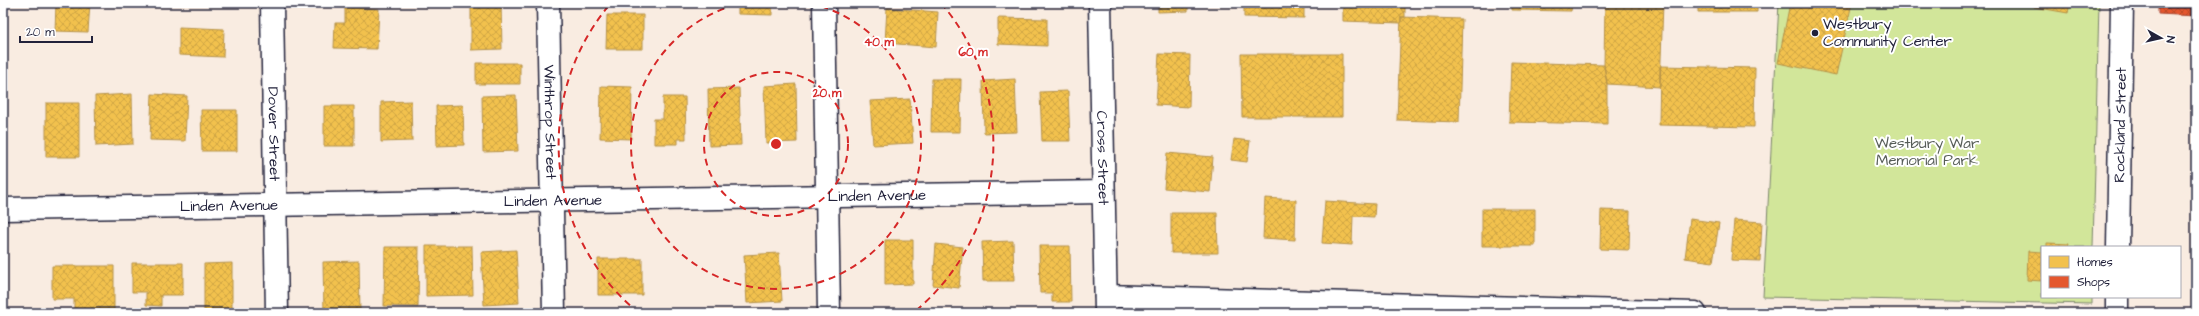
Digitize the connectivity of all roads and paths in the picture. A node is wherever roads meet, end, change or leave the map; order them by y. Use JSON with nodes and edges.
{"nodes":[{"id":1,"x":272,"y":3,"type":"edge"},
{"id":2,"x":548,"y":3,"type":"edge"},
{"id":3,"x":824,"y":3,"type":"edge"},
{"id":4,"x":1100,"y":3,"type":"edge"},
{"id":5,"x":2122,"y":3,"type":"edge"},
{"id":6,"x":1103,"y":192,"type":"junction"},
{"id":7,"x":827,"y":196,"type":"junction"},
{"id":8,"x":552,"y":201,"type":"junction"},
{"id":9,"x":276,"y":205,"type":"junction"},
{"id":10,"x":3,"y":210,"type":"edge"},
{"id":11,"x":2118,"y":246,"type":"edge"},
{"id":12,"x":2117,"y":298,"type":"edge"},
{"id":13,"x":1106,"y":305,"type":"edge"},
{"id":14,"x":1381,"y":309,"type":"edge"},
{"id":15,"x":277,"y":313,"type":"edge"},
{"id":16,"x":554,"y":313,"type":"edge"},
{"id":17,"x":830,"y":313,"type":"edge"},
{"id":18,"x":1683,"y":313,"type":"edge"},
{"id":19,"x":1695,"y":313,"type":"edge"},
{"id":20,"x":2117,"y":313,"type":"edge"}],
"edges":[{"from":1,"to":9,"type":"street","name":"Dover Street"},
{"from":2,"to":8,"type":"street","name":"Winthrop Street"},
{"from":3,"to":7,"type":"street"},
{"from":4,"to":6,"type":"street","name":"Cross Street"},
{"from":5,"to":11,"type":"street","name":"Rockland Street"},
{"from":6,"to":7,"type":"street","name":"Linden Avenue"},
{"from":6,"to":13,"type":"street","name":"Cross Street"},
{"from":7,"to":8,"type":"street","name":"Linden Avenue"},
{"from":7,"to":17,"type":"street"},
{"from":8,"to":9,"type":"street","name":"Linden Avenue"},
{"from":8,"to":16,"type":"street","name":"Winthrop Street"},
{"from":9,"to":10,"type":"street","name":"Linden Avenue"},
{"from":9,"to":15,"type":"street","name":"Dover Street"},
{"from":12,"to":20,"type":"street"},
{"from":13,"to":14,"type":"street"},
{"from":14,"to":18,"type":"street"},
{"from":18,"to":19,"type":"street"}]}
